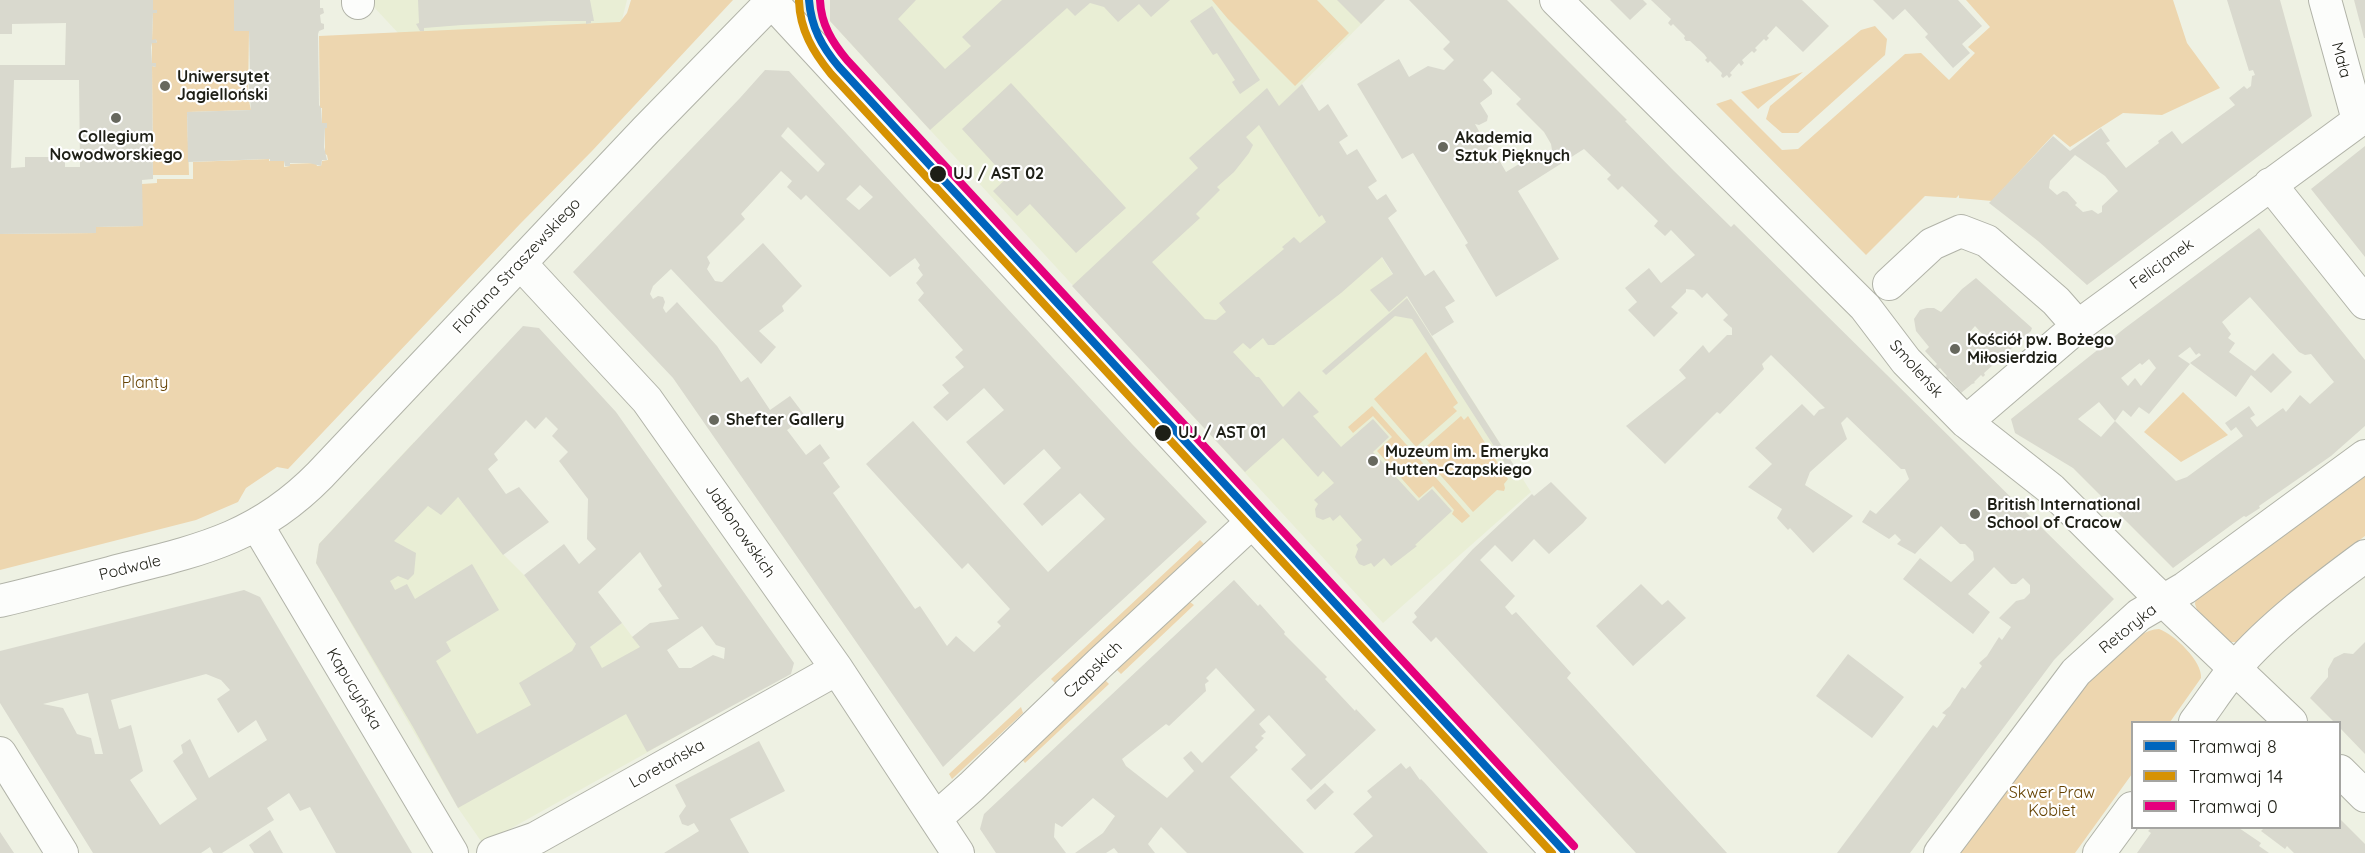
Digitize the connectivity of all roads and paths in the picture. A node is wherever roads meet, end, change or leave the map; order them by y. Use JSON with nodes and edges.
{"nodes":[{"id":1,"x":1556,"y":0,"type":"edge"},
{"id":2,"x":2325,"y":0,"type":"edge"},
{"id":3,"x":772,"y":1,"type":"edge"},
{"id":4,"x":2361,"y":118,"type":"edge"},
{"id":5,"x":2270,"y":184,"type":"junction"},
{"id":6,"x":520,"y":263,"type":"junction"},
{"id":7,"x":1888,"y":284,"type":"dead end"},
{"id":8,"x":2365,"y":303,"type":"edge"},
{"id":9,"x":2078,"y":326,"type":"junction"},
{"id":10,"x":1966,"y":422,"type":"junction"},
{"id":11,"x":2365,"y":456,"type":"edge"},
{"id":12,"x":1252,"y":522,"type":"junction"},
{"id":13,"x":257,"y":525,"type":"junction"},
{"id":14,"x":2365,"y":556,"type":"edge"},
{"id":15,"x":2163,"y":600,"type":"junction"},
{"id":16,"x":0,"y":601,"type":"edge"},
{"id":17,"x":2236,"y":668,"type":"junction"},
{"id":18,"x":837,"y":669,"type":"junction"},
{"id":19,"x":2196,"y":721,"type":"edge"},
{"id":20,"x":2289,"y":721,"type":"edge"},
{"id":21,"x":0,"y":753,"type":"edge"},
{"id":22,"x":2341,"y":772,"type":"edge"},
{"id":23,"x":2365,"y":796,"type":"edge"},
{"id":24,"x":2131,"y":811,"type":"edge"},
{"id":25,"x":936,"y":818,"type":"junction"},
{"id":26,"x":62,"y":853,"type":"edge"},
{"id":27,"x":452,"y":853,"type":"edge"},
{"id":28,"x":493,"y":853,"type":"edge"},
{"id":29,"x":958,"y":853,"type":"edge"},
{"id":30,"x":1558,"y":853,"type":"edge"},
{"id":31,"x":1940,"y":853,"type":"edge"},
{"id":32,"x":2099,"y":853,"type":"edge"}],
"edges":[{"from":1,"to":10,"type":"street","name":"Smoleńsk"},
{"from":2,"to":4,"type":"street","name":"Mała"},
{"from":3,"to":6,"type":"street","name":"Floriana Straszewskiego"},
{"from":3,"to":12,"type":"street"},
{"from":4,"to":5,"type":"street","name":"Felicjanek"},
{"from":5,"to":8,"type":"street"},
{"from":5,"to":9,"type":"street","name":"Felicjanek"},
{"from":6,"to":13,"type":"street","name":"Floriana Straszewskiego"},
{"from":6,"to":18,"type":"street","name":"Jabłonowskich"},
{"from":7,"to":9,"type":"street"},
{"from":9,"to":10,"type":"street","name":"Felicjanek"},
{"from":10,"to":15,"type":"street","name":"Smoleńsk"},
{"from":11,"to":15,"type":"street","name":"Retoryka"},
{"from":12,"to":25,"type":"street","name":"Czapskich"},
{"from":12,"to":30,"type":"street"},
{"from":13,"to":16,"type":"street","name":"Podwale"},
{"from":13,"to":27,"type":"street","name":"Kapucyńska"},
{"from":14,"to":17,"type":"street"},
{"from":15,"to":17,"type":"street","name":"Smoleńsk"},
{"from":15,"to":31,"type":"street","name":"Retoryka"},
{"from":17,"to":19,"type":"street"},
{"from":17,"to":20,"type":"street","name":"Smoleńsk"},
{"from":18,"to":25,"type":"street","name":"Jabłonowskich"},
{"from":18,"to":28,"type":"street","name":"Loretańska"},
{"from":21,"to":26,"type":"street"},
{"from":22,"to":23,"type":"street"},
{"from":24,"to":32,"type":"street"},
{"from":25,"to":29,"type":"street","name":"Jabłonowskich"}]}
